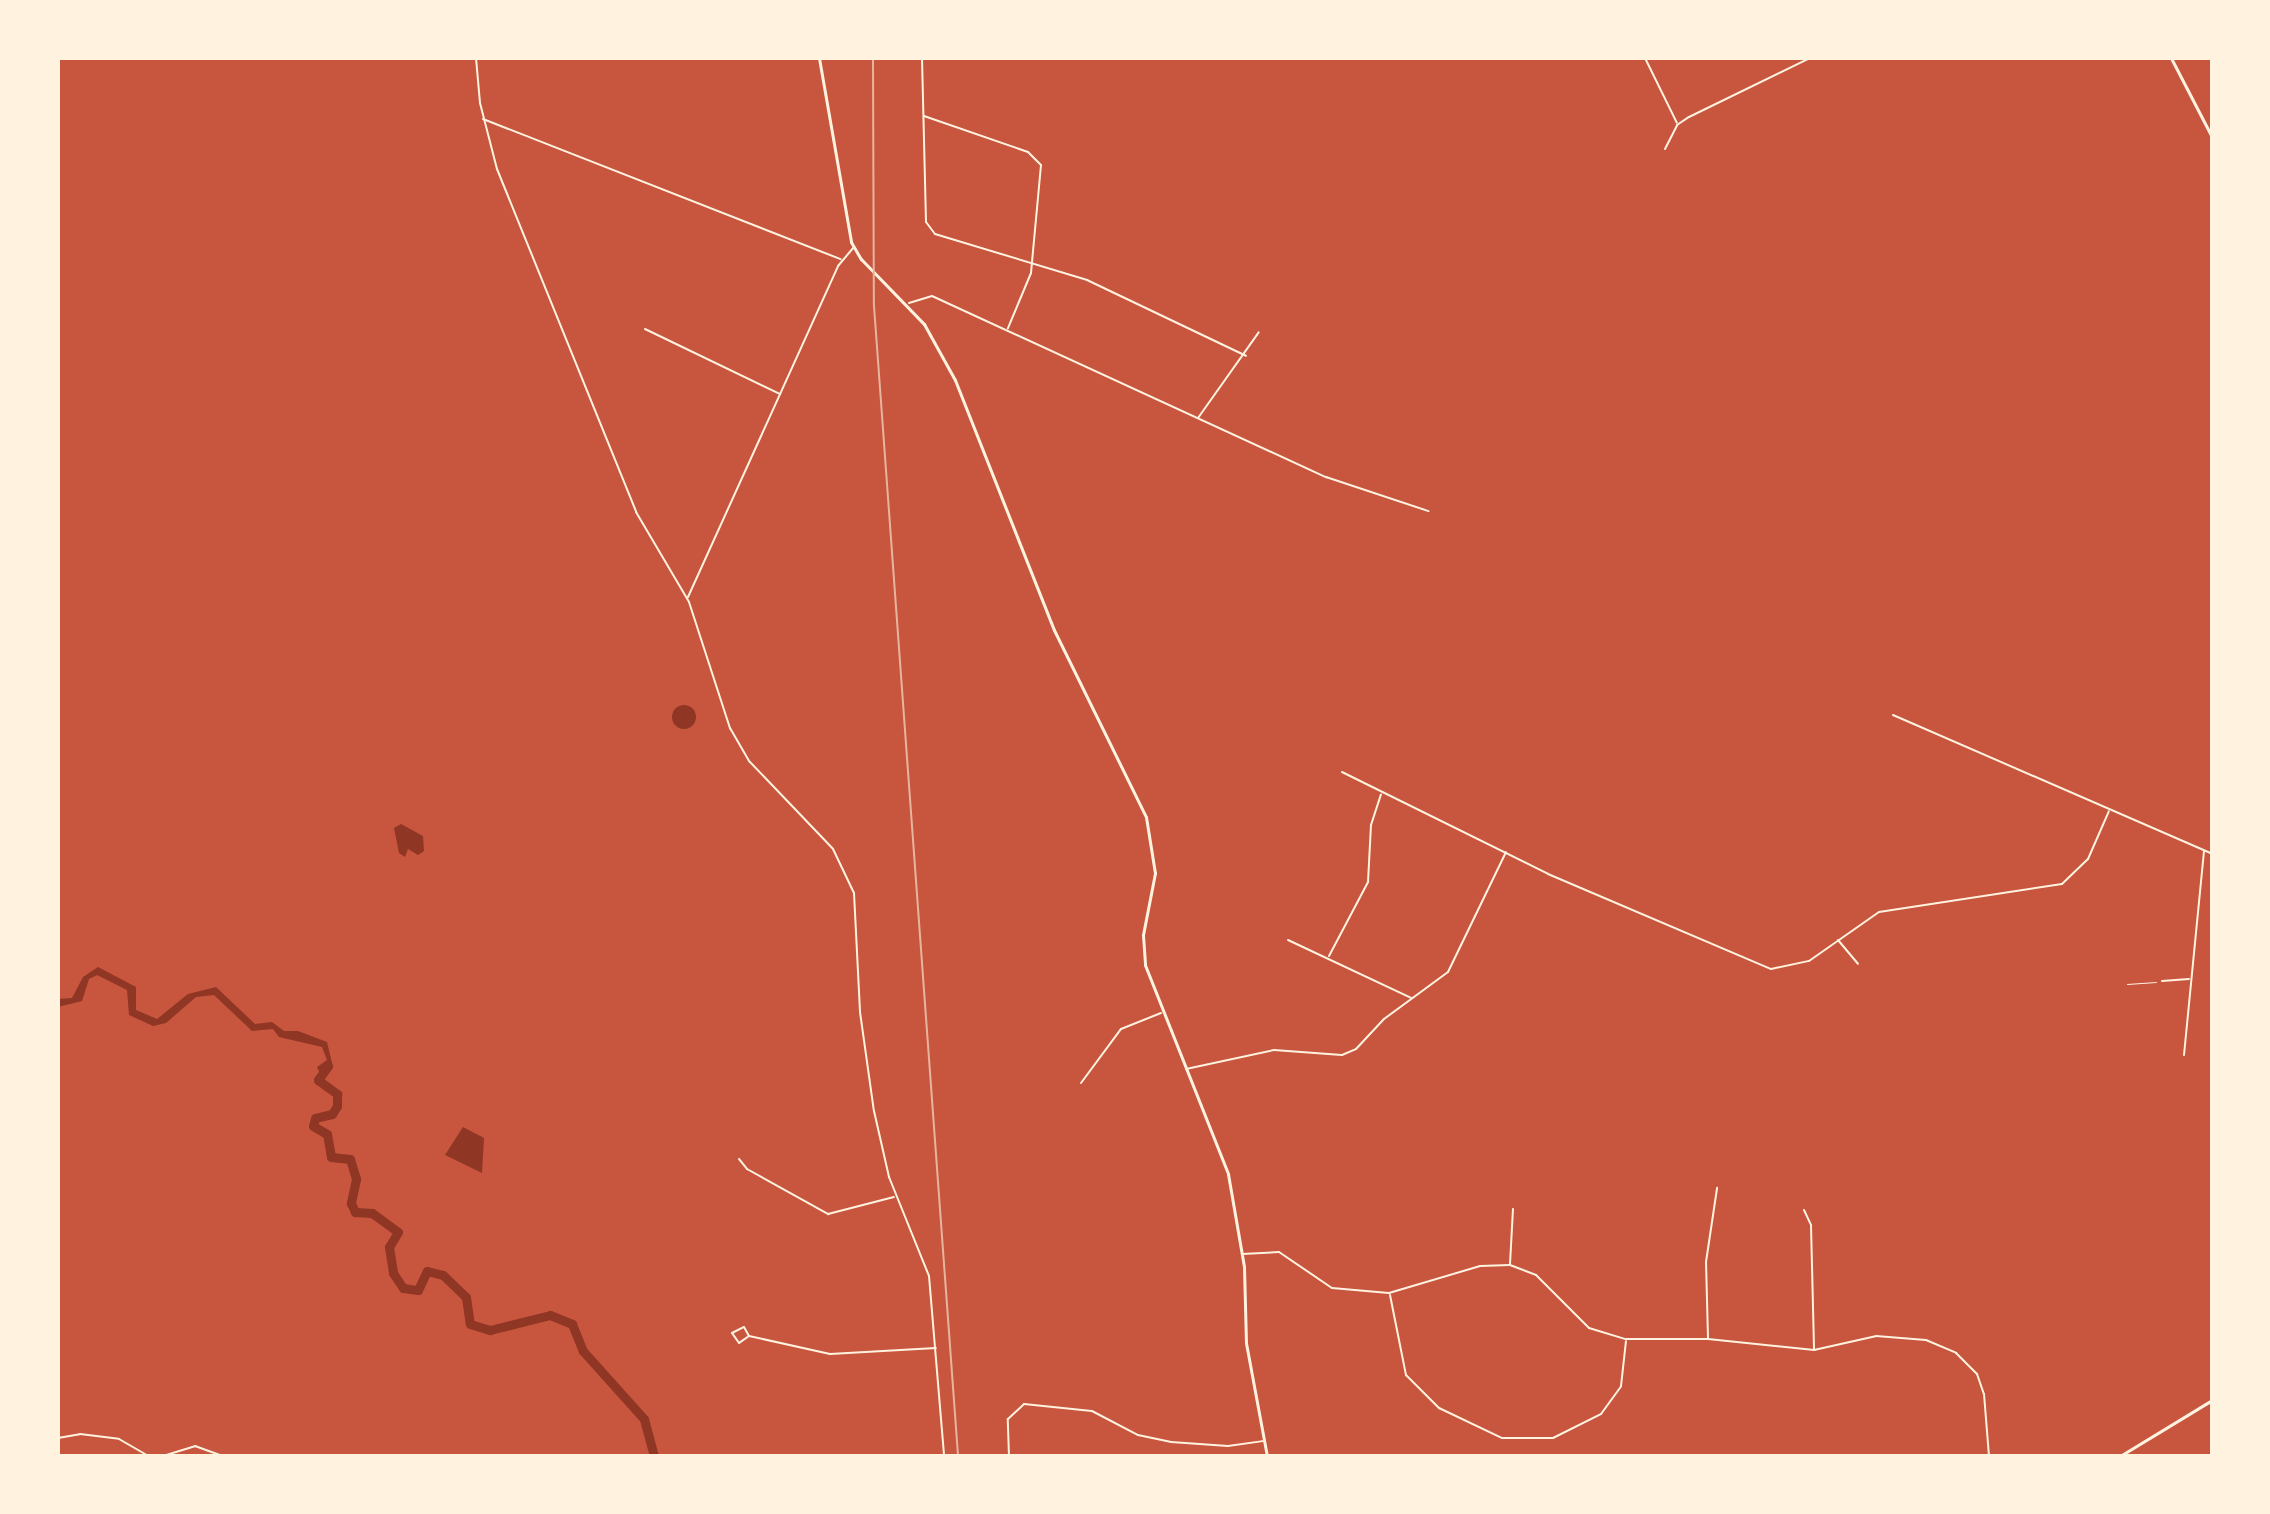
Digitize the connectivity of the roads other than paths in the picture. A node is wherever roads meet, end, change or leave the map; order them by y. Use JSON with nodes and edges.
{"nodes":[{"id":1,"x":476,"y":58,"type":"edge"},
{"id":2,"x":819,"y":58,"type":"edge"},
{"id":3,"x":922,"y":58,"type":"edge"},
{"id":4,"x":1645,"y":58,"type":"edge"},
{"id":5,"x":1810,"y":58,"type":"edge"},
{"id":6,"x":2171,"y":58,"type":"edge"},
{"id":7,"x":923,"y":116,"type":"junction"},
{"id":8,"x":483,"y":119,"type":"junction"},
{"id":9,"x":1677,"y":125,"type":"junction"},
{"id":10,"x":2211,"y":134,"type":"edge"},
{"id":11,"x":1665,"y":149,"type":"dead end"},
{"id":12,"x":854,"y":247,"type":"junction"},
{"id":13,"x":842,"y":259,"type":"junction"},
{"id":14,"x":1030,"y":260,"type":"junction"},
{"id":15,"x":909,"y":303,"type":"junction"},
{"id":16,"x":645,"y":329,"type":"dead end"},
{"id":17,"x":1008,"y":329,"type":"junction"},
{"id":18,"x":1259,"y":332,"type":"dead end"},
{"id":19,"x":1246,"y":356,"type":"junction"},
{"id":20,"x":781,"y":395,"type":"junction"},
{"id":21,"x":1197,"y":419,"type":"junction"},
{"id":22,"x":1428,"y":511,"type":"dead end"},
{"id":23,"x":688,"y":598,"type":"junction"},
{"id":24,"x":1893,"y":715,"type":"dead end"},
{"id":25,"x":1342,"y":772,"type":"dead end"},
{"id":26,"x":1381,"y":795,"type":"junction"},
{"id":27,"x":2109,"y":811,"type":"junction"},
{"id":28,"x":1507,"y":851,"type":"junction"},
{"id":29,"x":2204,"y":851,"type":"junction"},
{"id":30,"x":2212,"y":854,"type":"edge"},
{"id":31,"x":1288,"y":940,"type":"dead end"},
{"id":32,"x":1838,"y":940,"type":"junction"},
{"id":33,"x":1329,"y":956,"type":"junction"},
{"id":34,"x":1858,"y":964,"type":"dead end"},
{"id":35,"x":2190,"y":979,"type":"junction"},
{"id":36,"x":2162,"y":981,"type":"road end"},
{"id":37,"x":1412,"y":998,"type":"junction"},
{"id":38,"x":1163,"y":1012,"type":"junction"},
{"id":39,"x":2184,"y":1055,"type":"dead end"},
{"id":40,"x":1186,"y":1069,"type":"junction"},
{"id":41,"x":1081,"y":1083,"type":"dead end"},
{"id":42,"x":739,"y":1159,"type":"dead end"},
{"id":43,"x":1717,"y":1188,"type":"dead end"},
{"id":44,"x":896,"y":1197,"type":"junction"},
{"id":45,"x":1513,"y":1209,"type":"dead end"},
{"id":46,"x":1804,"y":1210,"type":"dead end"},
{"id":47,"x":1242,"y":1254,"type":"junction"},
{"id":48,"x":1510,"y":1265,"type":"junction"},
{"id":49,"x":1389,"y":1293,"type":"junction"},
{"id":50,"x":749,"y":1336,"type":"junction"},
{"id":51,"x":1626,"y":1339,"type":"junction"},
{"id":52,"x":1708,"y":1339,"type":"junction"},
{"id":53,"x":937,"y":1348,"type":"junction"},
{"id":54,"x":1814,"y":1350,"type":"junction"},
{"id":55,"x":2212,"y":1400,"type":"edge"},
{"id":56,"x":58,"y":1438,"type":"edge"},
{"id":57,"x":1264,"y":1441,"type":"junction"},
{"id":58,"x":149,"y":1456,"type":"edge"},
{"id":59,"x":163,"y":1456,"type":"edge"},
{"id":60,"x":223,"y":1456,"type":"edge"},
{"id":61,"x":944,"y":1456,"type":"edge"},
{"id":62,"x":1009,"y":1456,"type":"edge"},
{"id":63,"x":1267,"y":1456,"type":"edge"},
{"id":64,"x":1989,"y":1456,"type":"edge"},
{"id":65,"x":2120,"y":1456,"type":"edge"}],
"edges":[{"from":1,"to":8,"type":"street"},
{"from":2,"to":12,"type":"main road"},
{"from":3,"to":7,"type":"street"},
{"from":4,"to":9,"type":"street"},
{"from":5,"to":9,"type":"street"},
{"from":6,"to":10,"type":"main road"},
{"from":7,"to":14,"type":"street"},
{"from":7,"to":14,"type":"street"},
{"from":8,"to":13,"type":"street"},
{"from":8,"to":23,"type":"street"},
{"from":9,"to":11,"type":"street"},
{"from":12,"to":13,"type":"street"},
{"from":12,"to":15,"type":"main road"},
{"from":13,"to":20,"type":"street"},
{"from":14,"to":17,"type":"street"},
{"from":14,"to":19,"type":"street"},
{"from":15,"to":17,"type":"street"},
{"from":15,"to":38,"type":"main road"},
{"from":16,"to":20,"type":"street"},
{"from":17,"to":21,"type":"street"},
{"from":18,"to":19,"type":"street"},
{"from":19,"to":21,"type":"street"},
{"from":20,"to":23,"type":"street"},
{"from":21,"to":22,"type":"street"},
{"from":23,"to":44,"type":"street"},
{"from":24,"to":27,"type":"street"},
{"from":25,"to":26,"type":"street"},
{"from":26,"to":28,"type":"street"},
{"from":26,"to":33,"type":"street"},
{"from":27,"to":29,"type":"street"},
{"from":27,"to":32,"type":"street"},
{"from":28,"to":32,"type":"street"},
{"from":28,"to":37,"type":"street"},
{"from":29,"to":30,"type":"street"},
{"from":29,"to":35,"type":"street"},
{"from":31,"to":33,"type":"street"},
{"from":32,"to":34,"type":"street"},
{"from":33,"to":37,"type":"street"},
{"from":35,"to":36,"type":"street"},
{"from":35,"to":39,"type":"street"},
{"from":37,"to":40,"type":"street"},
{"from":38,"to":40,"type":"main road"},
{"from":38,"to":41,"type":"street"},
{"from":40,"to":47,"type":"main road"},
{"from":42,"to":44,"type":"street"},
{"from":43,"to":52,"type":"street"},
{"from":44,"to":53,"type":"street"},
{"from":45,"to":48,"type":"street"},
{"from":46,"to":54,"type":"street"},
{"from":47,"to":49,"type":"street"},
{"from":47,"to":57,"type":"main road"},
{"from":48,"to":49,"type":"street"},
{"from":48,"to":51,"type":"street"},
{"from":49,"to":51,"type":"street"},
{"from":50,"to":50,"type":"street"},
{"from":50,"to":53,"type":"street"},
{"from":51,"to":52,"type":"street"},
{"from":52,"to":54,"type":"street"},
{"from":53,"to":61,"type":"street"},
{"from":54,"to":64,"type":"street"},
{"from":55,"to":65,"type":"main road"},
{"from":56,"to":58,"type":"street"},
{"from":57,"to":62,"type":"street"},
{"from":57,"to":63,"type":"main road"},
{"from":59,"to":60,"type":"street"}]}
